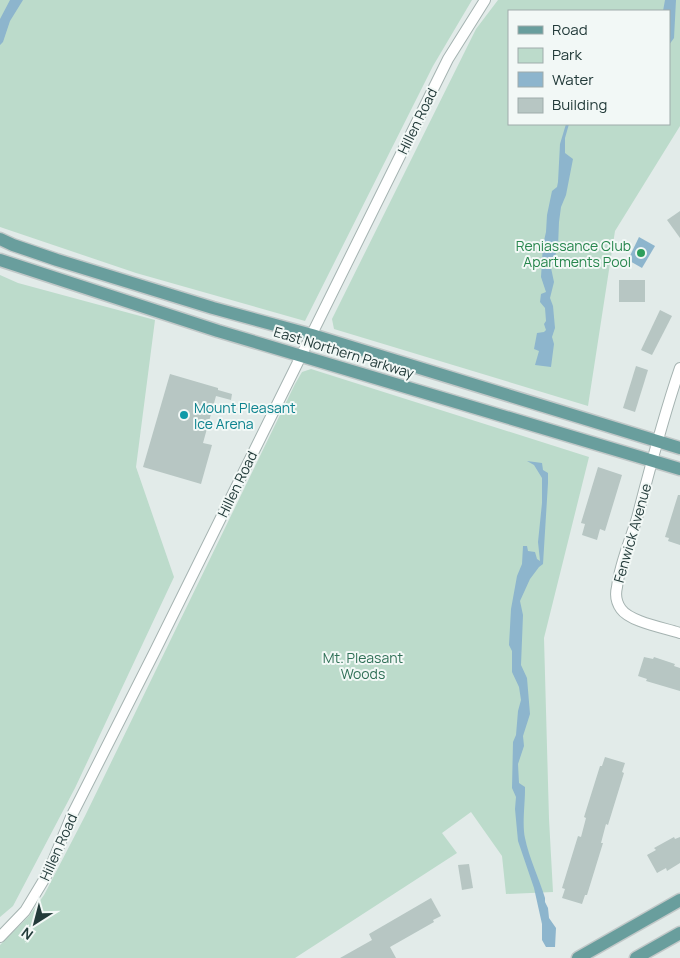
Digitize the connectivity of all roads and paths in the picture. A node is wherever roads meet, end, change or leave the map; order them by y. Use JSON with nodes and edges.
{"nodes":[{"id":1,"x":485,"y":0,"type":"edge"},
{"id":2,"x":0,"y":239,"type":"edge"},
{"id":3,"x":0,"y":260,"type":"edge"},
{"id":4,"x":312,"y":335,"type":"junction"},
{"id":5,"x":302,"y":355,"type":"junction"},
{"id":6,"x":680,"y":368,"type":"edge"},
{"id":7,"x":658,"y":441,"type":"junction"},
{"id":8,"x":680,"y":448,"type":"edge"},
{"id":9,"x":652,"y":461,"type":"junction"},
{"id":10,"x":680,"y":469,"type":"edge"},
{"id":11,"x":680,"y":633,"type":"edge"},
{"id":12,"x":680,"y":900,"type":"edge"},
{"id":13,"x":680,"y":933,"type":"edge"},
{"id":14,"x":0,"y":937,"type":"edge"},
{"id":15,"x":593,"y":954,"type":"edge"},
{"id":16,"x":578,"y":958,"type":"edge"},
{"id":17,"x":636,"y":958,"type":"edge"}],
"edges":[{"from":1,"to":4,"type":"street","name":"Hillen Road"},
{"from":2,"to":4,"type":"main road","name":"East Northern Parkway"},
{"from":3,"to":5,"type":"main road","name":"East Northern Parkway"},
{"from":4,"to":5,"type":"street","name":"Hillen Road"},
{"from":4,"to":7,"type":"main road","name":"East Northern Parkway"},
{"from":5,"to":9,"type":"main road","name":"East Northern Parkway"},
{"from":5,"to":14,"type":"street","name":"Hillen Road"},
{"from":6,"to":7,"type":"street","name":"Fenwick Avenue"},
{"from":7,"to":8,"type":"main road","name":"East Northern Parkway"},
{"from":7,"to":9,"type":"street","name":"Fenwick Avenue"},
{"from":9,"to":10,"type":"main road","name":"East Northern Parkway"},
{"from":9,"to":11,"type":"street","name":"Fenwick Avenue"},
{"from":12,"to":15,"type":"main road"},
{"from":13,"to":17,"type":"main road"},
{"from":15,"to":16,"type":"main road"}]}
